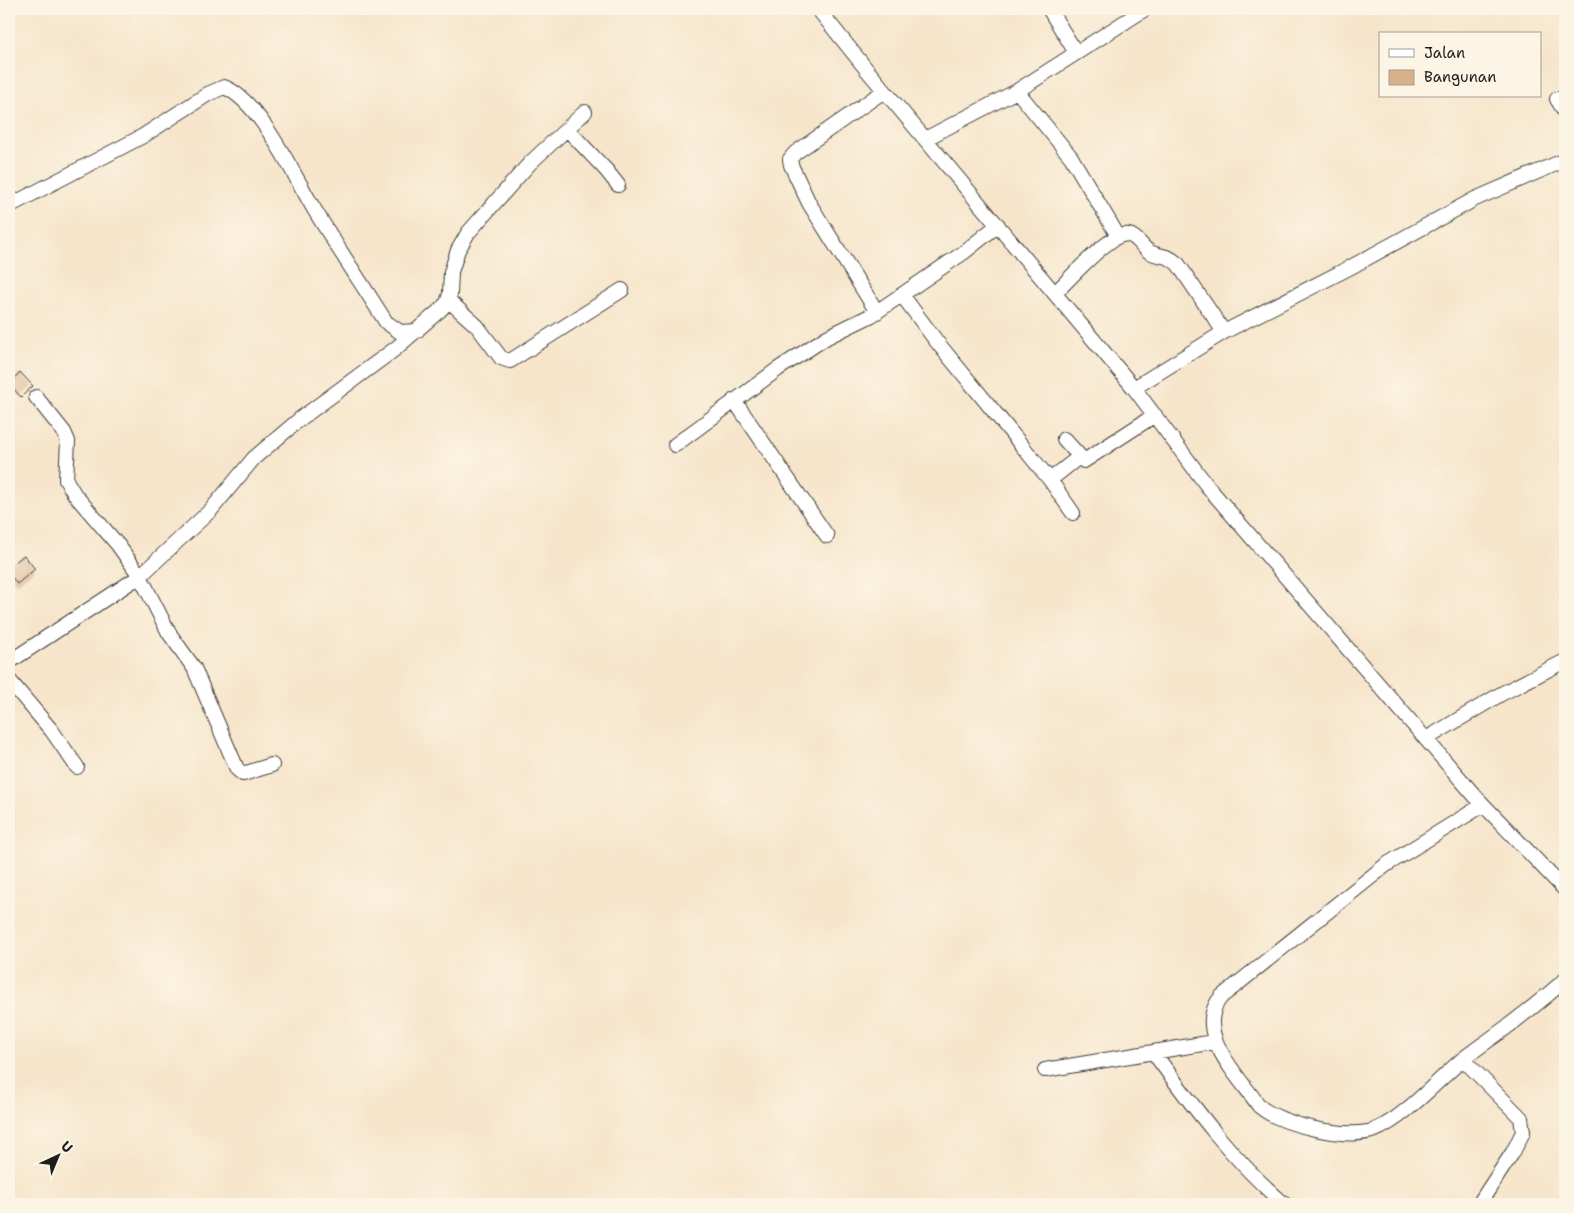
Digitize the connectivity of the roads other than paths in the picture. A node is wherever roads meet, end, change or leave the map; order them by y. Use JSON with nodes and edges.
{"nodes":[{"id":1,"x":818,"y":9,"type":"edge"},
{"id":2,"x":1049,"y":9,"type":"edge"},
{"id":3,"x":1145,"y":9,"type":"edge"},
{"id":4,"x":1076,"y":51,"type":"junction"},
{"id":5,"x":1017,"y":90,"type":"junction"},
{"id":6,"x":884,"y":91,"type":"junction"},
{"id":7,"x":1558,"y":99,"type":"dead end"},
{"id":8,"x":585,"y":112,"type":"dead end"},
{"id":9,"x":1565,"y":112,"type":"edge"},
{"id":10,"x":567,"y":129,"type":"junction"},
{"id":11,"x":925,"y":139,"type":"junction"},
{"id":12,"x":1565,"y":160,"type":"edge"},
{"id":13,"x":618,"y":185,"type":"dead end"},
{"id":14,"x":9,"y":206,"type":"edge"},
{"id":15,"x":998,"y":225,"type":"junction"},
{"id":16,"x":1118,"y":236,"type":"junction"},
{"id":17,"x":622,"y":290,"type":"dead end"},
{"id":18,"x":1055,"y":293,"type":"junction"},
{"id":19,"x":902,"y":295,"type":"junction"},
{"id":20,"x":448,"y":300,"type":"junction"},
{"id":21,"x":877,"y":312,"type":"junction"},
{"id":22,"x":417,"y":331,"type":"junction"},
{"id":23,"x":1224,"y":332,"type":"junction"},
{"id":24,"x":1134,"y":388,"type":"junction"},
{"id":25,"x":36,"y":397,"type":"dead end"},
{"id":26,"x":734,"y":400,"type":"junction"},
{"id":27,"x":1155,"y":415,"type":"junction"},
{"id":28,"x":1064,"y":439,"type":"dead end"},
{"id":29,"x":675,"y":445,"type":"dead end"},
{"id":30,"x":1079,"y":457,"type":"junction"},
{"id":31,"x":1050,"y":480,"type":"junction"},
{"id":32,"x":1073,"y":513,"type":"dead end"},
{"id":33,"x":826,"y":536,"type":"dead end"},
{"id":34,"x":140,"y":576,"type":"junction"},
{"id":35,"x":1565,"y":661,"type":"edge"},
{"id":36,"x":9,"y":662,"type":"edge"},
{"id":37,"x":9,"y":680,"type":"edge"},
{"id":38,"x":1426,"y":739,"type":"junction"},
{"id":39,"x":272,"y":765,"type":"dead end"},
{"id":40,"x":77,"y":767,"type":"dead end"},
{"id":41,"x":1483,"y":805,"type":"junction"},
{"id":42,"x":1565,"y":890,"type":"edge"},
{"id":43,"x":1565,"y":980,"type":"edge"},
{"id":44,"x":1214,"y":1042,"type":"junction"},
{"id":45,"x":1154,"y":1053,"type":"junction"},
{"id":46,"x":1463,"y":1059,"type":"junction"},
{"id":47,"x":1045,"y":1070,"type":"dead end"},
{"id":48,"x":1284,"y":1204,"type":"edge"},
{"id":49,"x":1479,"y":1204,"type":"edge"}],
"edges":[{"from":1,"to":6,"type":"street"},
{"from":2,"to":4,"type":"street"},
{"from":3,"to":4,"type":"street"},
{"from":4,"to":5,"type":"street"},
{"from":5,"to":11,"type":"street"},
{"from":5,"to":16,"type":"street"},
{"from":6,"to":11,"type":"street"},
{"from":6,"to":21,"type":"street"},
{"from":7,"to":9,"type":"street"},
{"from":8,"to":10,"type":"street"},
{"from":10,"to":13,"type":"street"},
{"from":10,"to":20,"type":"street"},
{"from":11,"to":15,"type":"street"},
{"from":12,"to":23,"type":"street"},
{"from":14,"to":22,"type":"street"},
{"from":15,"to":18,"type":"street"},
{"from":15,"to":19,"type":"street"},
{"from":16,"to":18,"type":"street"},
{"from":16,"to":23,"type":"street"},
{"from":17,"to":20,"type":"street"},
{"from":18,"to":24,"type":"street"},
{"from":19,"to":21,"type":"street"},
{"from":19,"to":31,"type":"street"},
{"from":20,"to":22,"type":"street"},
{"from":21,"to":26,"type":"street"},
{"from":22,"to":34,"type":"street"},
{"from":23,"to":24,"type":"street"},
{"from":24,"to":27,"type":"street"},
{"from":25,"to":34,"type":"street"},
{"from":26,"to":29,"type":"street"},
{"from":26,"to":33,"type":"street"},
{"from":27,"to":30,"type":"street"},
{"from":27,"to":38,"type":"street"},
{"from":28,"to":30,"type":"street"},
{"from":30,"to":31,"type":"street"},
{"from":31,"to":32,"type":"street"},
{"from":34,"to":36,"type":"street"},
{"from":34,"to":39,"type":"street"},
{"from":35,"to":38,"type":"street"},
{"from":37,"to":40,"type":"street"},
{"from":38,"to":41,"type":"street"},
{"from":41,"to":42,"type":"street"},
{"from":41,"to":44,"type":"street"},
{"from":43,"to":46,"type":"street"},
{"from":44,"to":45,"type":"street"},
{"from":44,"to":46,"type":"street"},
{"from":45,"to":47,"type":"street"},
{"from":45,"to":48,"type":"street"},
{"from":46,"to":49,"type":"street"}]}
